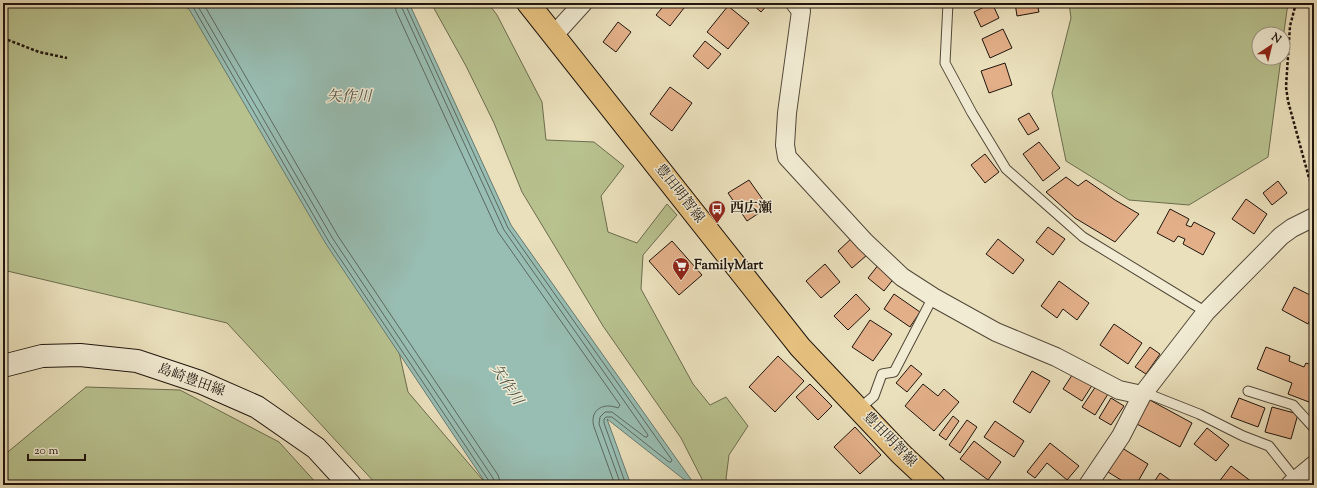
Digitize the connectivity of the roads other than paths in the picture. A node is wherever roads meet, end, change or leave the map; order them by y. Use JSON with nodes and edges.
{"nodes":[{"id":1,"x":528,"y":3,"type":"edge"},
{"id":2,"x":583,"y":3,"type":"edge"},
{"id":3,"x":795,"y":3,"type":"edge"},
{"id":4,"x":948,"y":3,"type":"edge"},
{"id":5,"x":554,"y":35,"type":"junction"},
{"id":6,"x":1314,"y":217,"type":"edge"},
{"id":7,"x":933,"y":297,"type":"junction"},
{"id":8,"x":1206,"y":312,"type":"junction"},
{"id":9,"x":3,"y":366,"type":"edge"},
{"id":10,"x":1248,"y":391,"type":"dead end"},
{"id":11,"x":1142,"y":395,"type":"junction"},
{"id":12,"x":859,"y":409,"type":"junction"},
{"id":13,"x":1314,"y":428,"type":"edge"},
{"id":14,"x":1314,"y":465,"type":"edge"},
{"id":15,"x":1293,"y":482,"type":"edge"},
{"id":16,"x":350,"y":485,"type":"edge"},
{"id":17,"x":934,"y":485,"type":"edge"},
{"id":18,"x":1088,"y":485,"type":"edge"}],
"edges":[{"from":1,"to":5,"type":"main road","name":"豊田明智線"},
{"from":2,"to":5,"type":"street"},
{"from":3,"to":7,"type":"street"},
{"from":4,"to":8,"type":"lane"},
{"from":5,"to":12,"type":"main road","name":"豊田明智線"},
{"from":6,"to":8,"type":"street"},
{"from":7,"to":11,"type":"street"},
{"from":7,"to":12,"type":"lane"},
{"from":8,"to":11,"type":"street"},
{"from":9,"to":16,"type":"main road","name":"島崎豊田線"},
{"from":10,"to":13,"type":"lane"},
{"from":11,"to":15,"type":"lane"},
{"from":11,"to":18,"type":"street"},
{"from":12,"to":17,"type":"main road","name":"豊田明智線"},
{"from":14,"to":15,"type":"street"}]}
